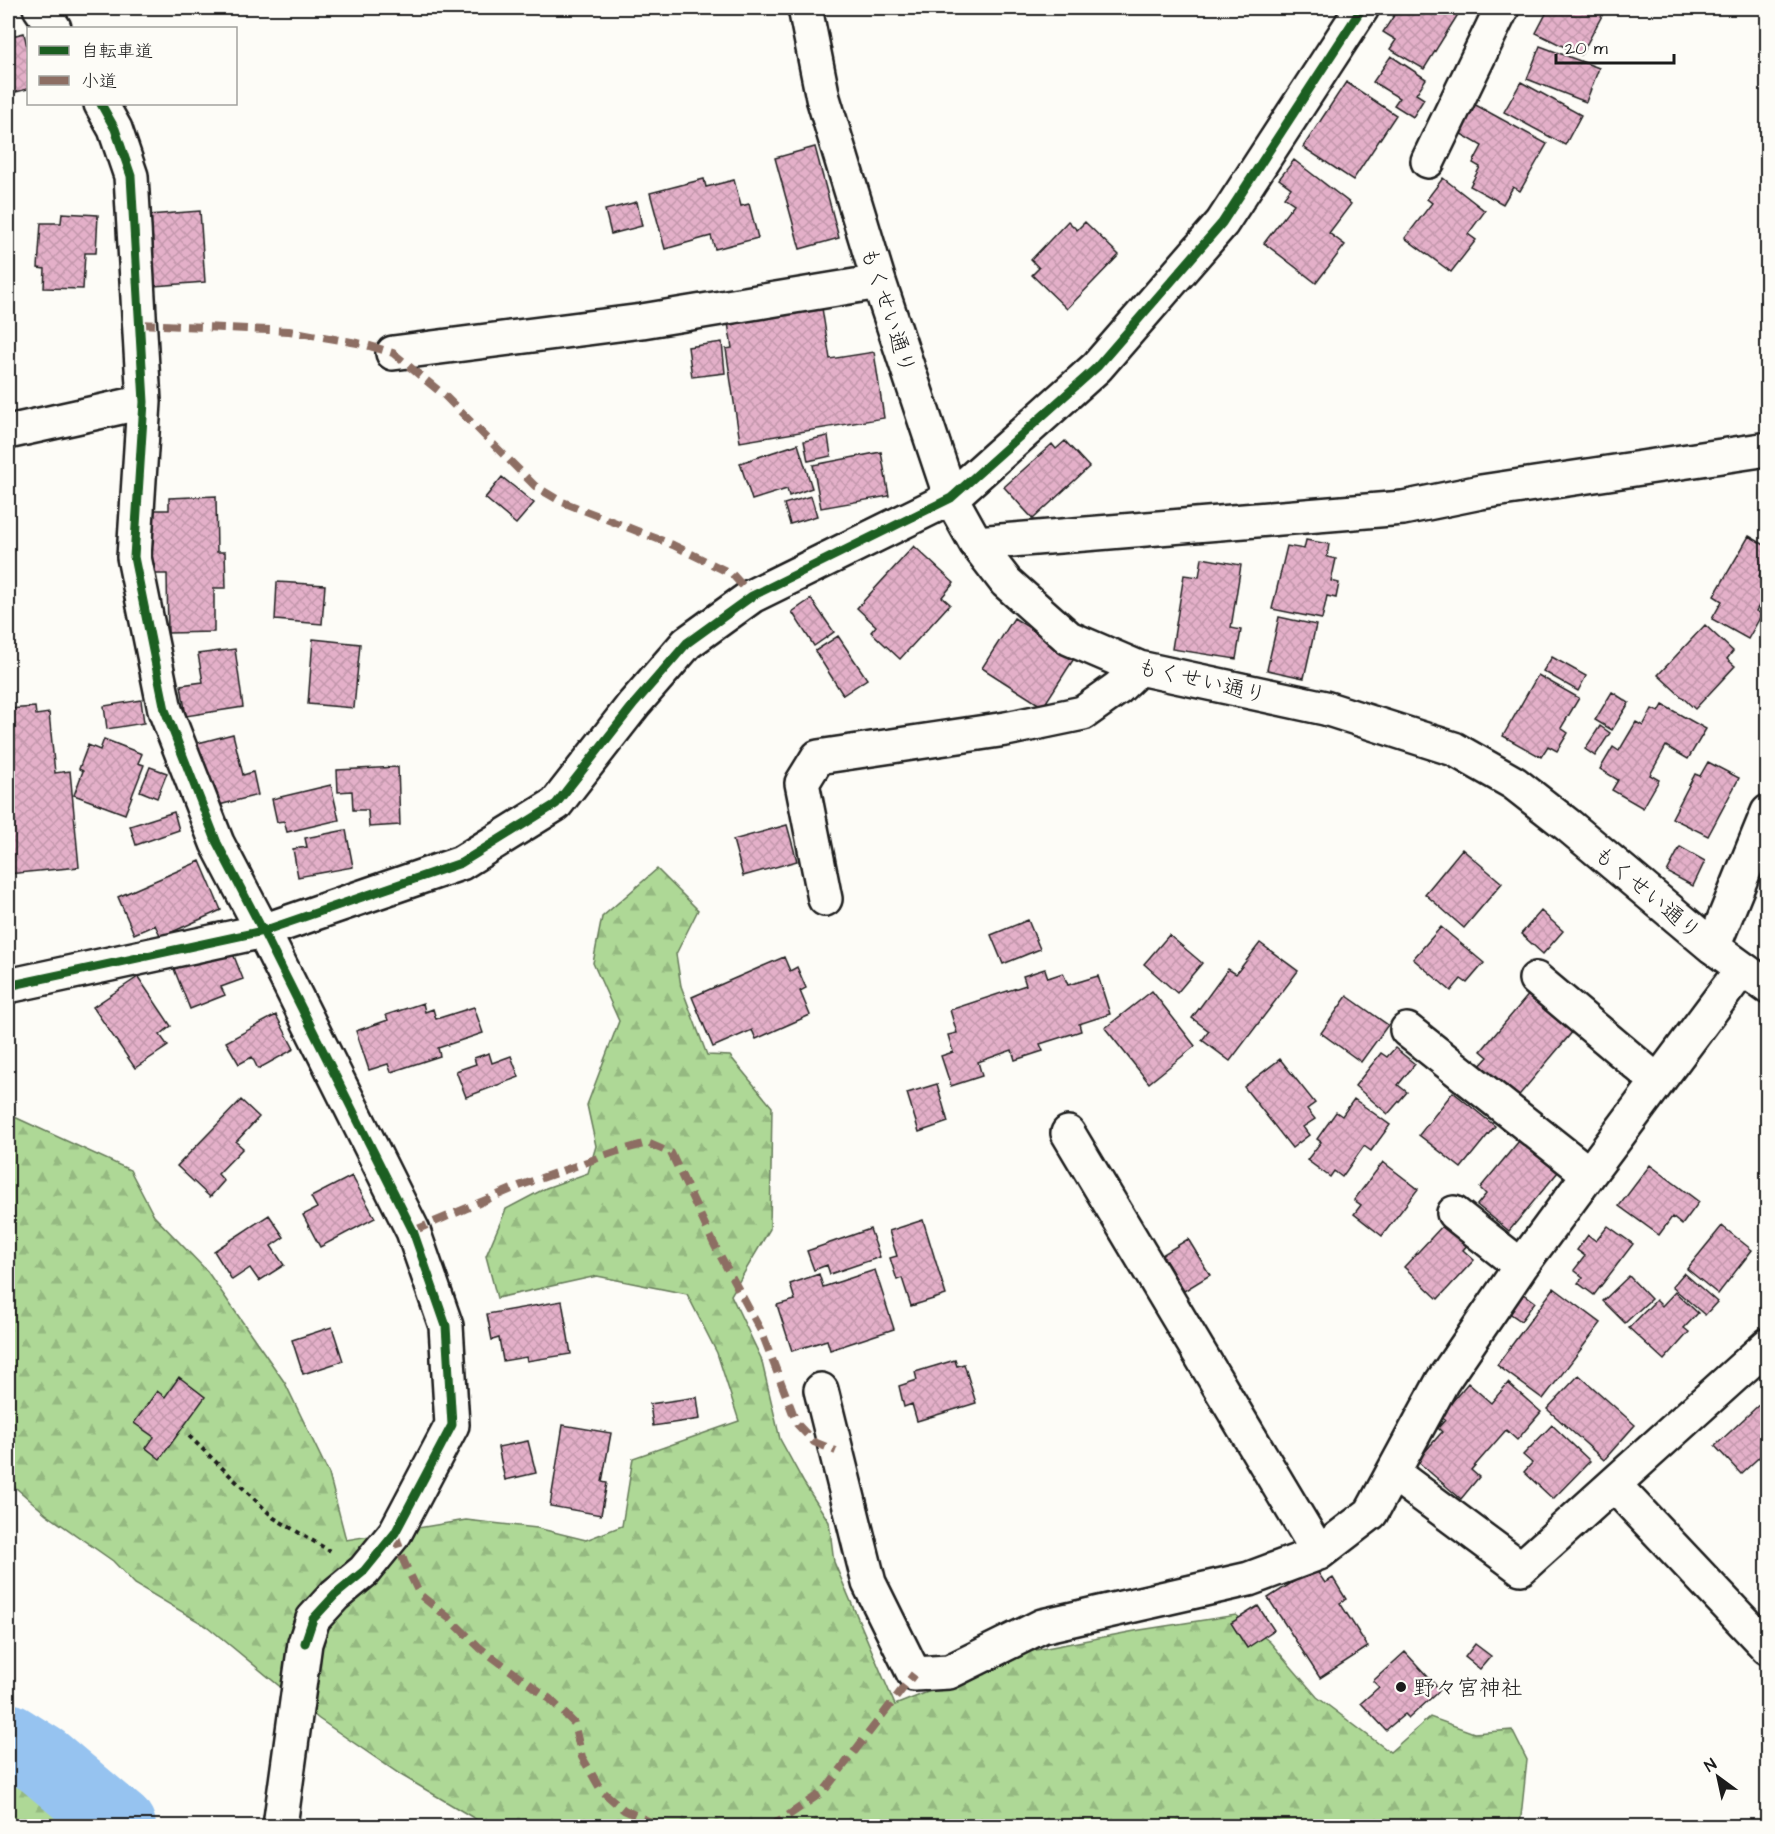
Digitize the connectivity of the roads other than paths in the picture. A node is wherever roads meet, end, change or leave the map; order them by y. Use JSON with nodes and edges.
{"nodes":[{"id":1,"x":40,"y":8,"type":"edge"},
{"id":2,"x":805,"y":8,"type":"edge"},
{"id":3,"x":1362,"y":8,"type":"edge"},
{"id":4,"x":1502,"y":8,"type":"edge"},
{"id":5,"x":53,"y":27,"type":"edge"},
{"id":6,"x":102,"y":105,"type":"edge"},
{"id":7,"x":1428,"y":161,"type":"dead end"},
{"id":8,"x":879,"y":282,"type":"junction"},
{"id":9,"x":393,"y":353,"type":"dead end"},
{"id":10,"x":144,"y":402,"type":"junction"},
{"id":11,"x":8,"y":432,"type":"edge"},
{"id":12,"x":1767,"y":449,"type":"edge"},
{"id":13,"x":951,"y":498,"type":"junction"},
{"id":14,"x":976,"y":543,"type":"junction"},
{"id":15,"x":1139,"y":668,"type":"junction"},
{"id":16,"x":1767,"y":812,"type":"edge"},
{"id":17,"x":825,"y":899,"type":"dead end"},
{"id":18,"x":263,"y":931,"type":"junction"},
{"id":19,"x":1713,"y":947,"type":"junction"},
{"id":20,"x":1755,"y":978,"type":"edge"},
{"id":21,"x":1536,"y":979,"type":"dead end"},
{"id":22,"x":8,"y":986,"type":"edge"},
{"id":23,"x":1407,"y":1030,"type":"dead end"},
{"id":24,"x":1657,"y":1081,"type":"junction"},
{"id":25,"x":1068,"y":1133,"type":"dead end"},
{"id":26,"x":1589,"y":1174,"type":"junction"},
{"id":27,"x":1454,"y":1213,"type":"dead end"},
{"id":28,"x":1521,"y":1266,"type":"junction"},
{"id":29,"x":1767,"y":1345,"type":"edge"},
{"id":30,"x":821,"y":1390,"type":"dead end"},
{"id":31,"x":1393,"y":1473,"type":"junction"},
{"id":32,"x":1614,"y":1485,"type":"junction"},
{"id":33,"x":1319,"y":1553,"type":"junction"},
{"id":34,"x":1767,"y":1648,"type":"edge"},
{"id":35,"x":280,"y":1827,"type":"edge"}],
"edges":[{"from":1,"to":5,"type":"street"},
{"from":2,"to":8,"type":"street","name":"もくせい通り"},
{"from":3,"to":13,"type":"street"},
{"from":4,"to":7,"type":"street"},
{"from":6,"to":10,"type":"street"},
{"from":8,"to":9,"type":"street"},
{"from":8,"to":13,"type":"street","name":"もくせい通り"},
{"from":10,"to":11,"type":"street"},
{"from":10,"to":18,"type":"street"},
{"from":12,"to":14,"type":"street"},
{"from":13,"to":14,"type":"street","name":"もくせい通り"},
{"from":13,"to":18,"type":"street"},
{"from":14,"to":15,"type":"street","name":"もくせい通り"},
{"from":15,"to":17,"type":"street"},
{"from":15,"to":19,"type":"street","name":"もくせい通り"},
{"from":16,"to":19,"type":"street"},
{"from":18,"to":22,"type":"street"},
{"from":18,"to":35,"type":"street"},
{"from":19,"to":20,"type":"street","name":"もくせい通り"},
{"from":20,"to":24,"type":"street"},
{"from":21,"to":24,"type":"street"},
{"from":23,"to":26,"type":"street"},
{"from":24,"to":26,"type":"street"},
{"from":25,"to":33,"type":"street"},
{"from":26,"to":28,"type":"street"},
{"from":27,"to":28,"type":"street"},
{"from":28,"to":31,"type":"street"},
{"from":29,"to":32,"type":"street"},
{"from":30,"to":33,"type":"street"},
{"from":31,"to":32,"type":"street"},
{"from":31,"to":33,"type":"street"},
{"from":32,"to":34,"type":"street"}]}
